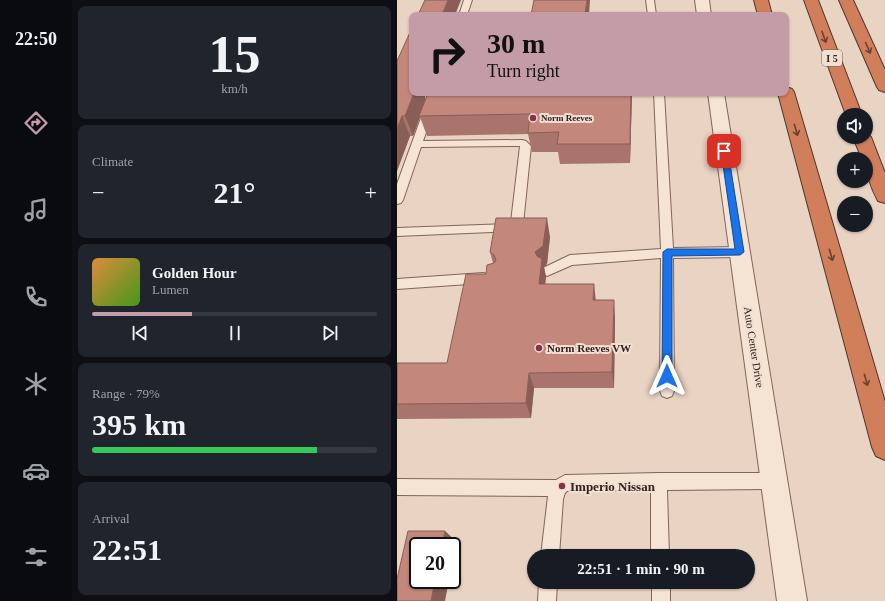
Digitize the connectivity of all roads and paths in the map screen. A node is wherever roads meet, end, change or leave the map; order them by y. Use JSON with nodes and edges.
{"nodes":[{"id":1,"x":468,"y":0,"type":"edge"},
{"id":2,"x":650,"y":0,"type":"edge"},
{"id":3,"x":702,"y":0,"type":"edge"},
{"id":4,"x":761,"y":0,"type":"edge"},
{"id":5,"x":811,"y":0,"type":"edge"},
{"id":6,"x":846,"y":0,"type":"edge"},
{"id":7,"x":464,"y":12,"type":"edge"},
{"id":8,"x":652,"y":12,"type":"edge"},
{"id":9,"x":704,"y":12,"type":"edge"},
{"id":10,"x":764,"y":12,"type":"edge"},
{"id":11,"x":885,"y":87,"type":"edge"},
{"id":12,"x":434,"y":96,"type":"edge"},
{"id":13,"x":659,"y":96,"type":"edge"},
{"id":14,"x":716,"y":96,"type":"edge"},
{"id":15,"x":787,"y":96,"type":"edge"},
{"id":16,"x":851,"y":108,"type":"edge"},
{"id":17,"x":417,"y":144,"type":"junction"},
{"id":18,"x":865,"y":144,"type":"edge"},
{"id":19,"x":885,"y":196,"type":"edge"},
{"id":20,"x":397,"y":200,"type":"edge"},
{"id":21,"x":397,"y":232,"type":"edge"},
{"id":22,"x":667,"y":252,"type":"junction"},
{"id":23,"x":740,"y":252,"type":"junction"},
{"id":24,"x":547,"y":271,"type":"dead end"},
{"id":25,"x":495,"y":277,"type":"edge"},
{"id":26,"x":397,"y":284,"type":"edge"},
{"id":27,"x":667,"y":391,"type":"dead end"},
{"id":28,"x":885,"y":447,"type":"edge"},
{"id":29,"x":659,"y":481,"type":"junction"},
{"id":30,"x":774,"y":481,"type":"junction"},
{"id":31,"x":397,"y":487,"type":"edge"},
{"id":32,"x":558,"y":488,"type":"junction"},
{"id":33,"x":551,"y":549,"type":"edge"},
{"id":34,"x":661,"y":549,"type":"edge"},
{"id":35,"x":548,"y":589,"type":"edge"},
{"id":36,"x":661,"y":589,"type":"edge"},
{"id":37,"x":547,"y":601,"type":"edge"},
{"id":38,"x":661,"y":601,"type":"edge"},
{"id":39,"x":792,"y":601,"type":"edge"}],
"edges":[{"from":1,"to":7,"type":"lane"},
{"from":2,"to":8,"type":"lane"},
{"from":3,"to":9,"type":"street"},
{"from":4,"to":10,"type":"highway"},
{"from":5,"to":16,"type":"highway","number":"I 5","one_way":true},
{"from":6,"to":11,"type":"highway","one_way":true},
{"from":12,"to":17,"type":"lane"},
{"from":13,"to":22,"type":"lane"},
{"from":14,"to":23,"type":"street","name":"Auto Center Drive"},
{"from":15,"to":28,"type":"highway","one_way":true},
{"from":17,"to":20,"type":"lane"},
{"from":17,"to":21,"type":"lane"},
{"from":18,"to":19,"type":"highway"},
{"from":22,"to":23,"type":"lane"},
{"from":22,"to":24,"type":"lane"},
{"from":22,"to":27,"type":"lane"},
{"from":23,"to":30,"type":"street","name":"Auto Center Drive"},
{"from":25,"to":26,"type":"lane"},
{"from":29,"to":30,"type":"lane"},
{"from":29,"to":32,"type":"lane"},
{"from":29,"to":34,"type":"lane"},
{"from":30,"to":39,"type":"street","name":"Auto Center Drive"},
{"from":31,"to":32,"type":"lane"},
{"from":32,"to":33,"type":"lane"},
{"from":35,"to":37,"type":"lane"},
{"from":36,"to":38,"type":"lane"}]}
